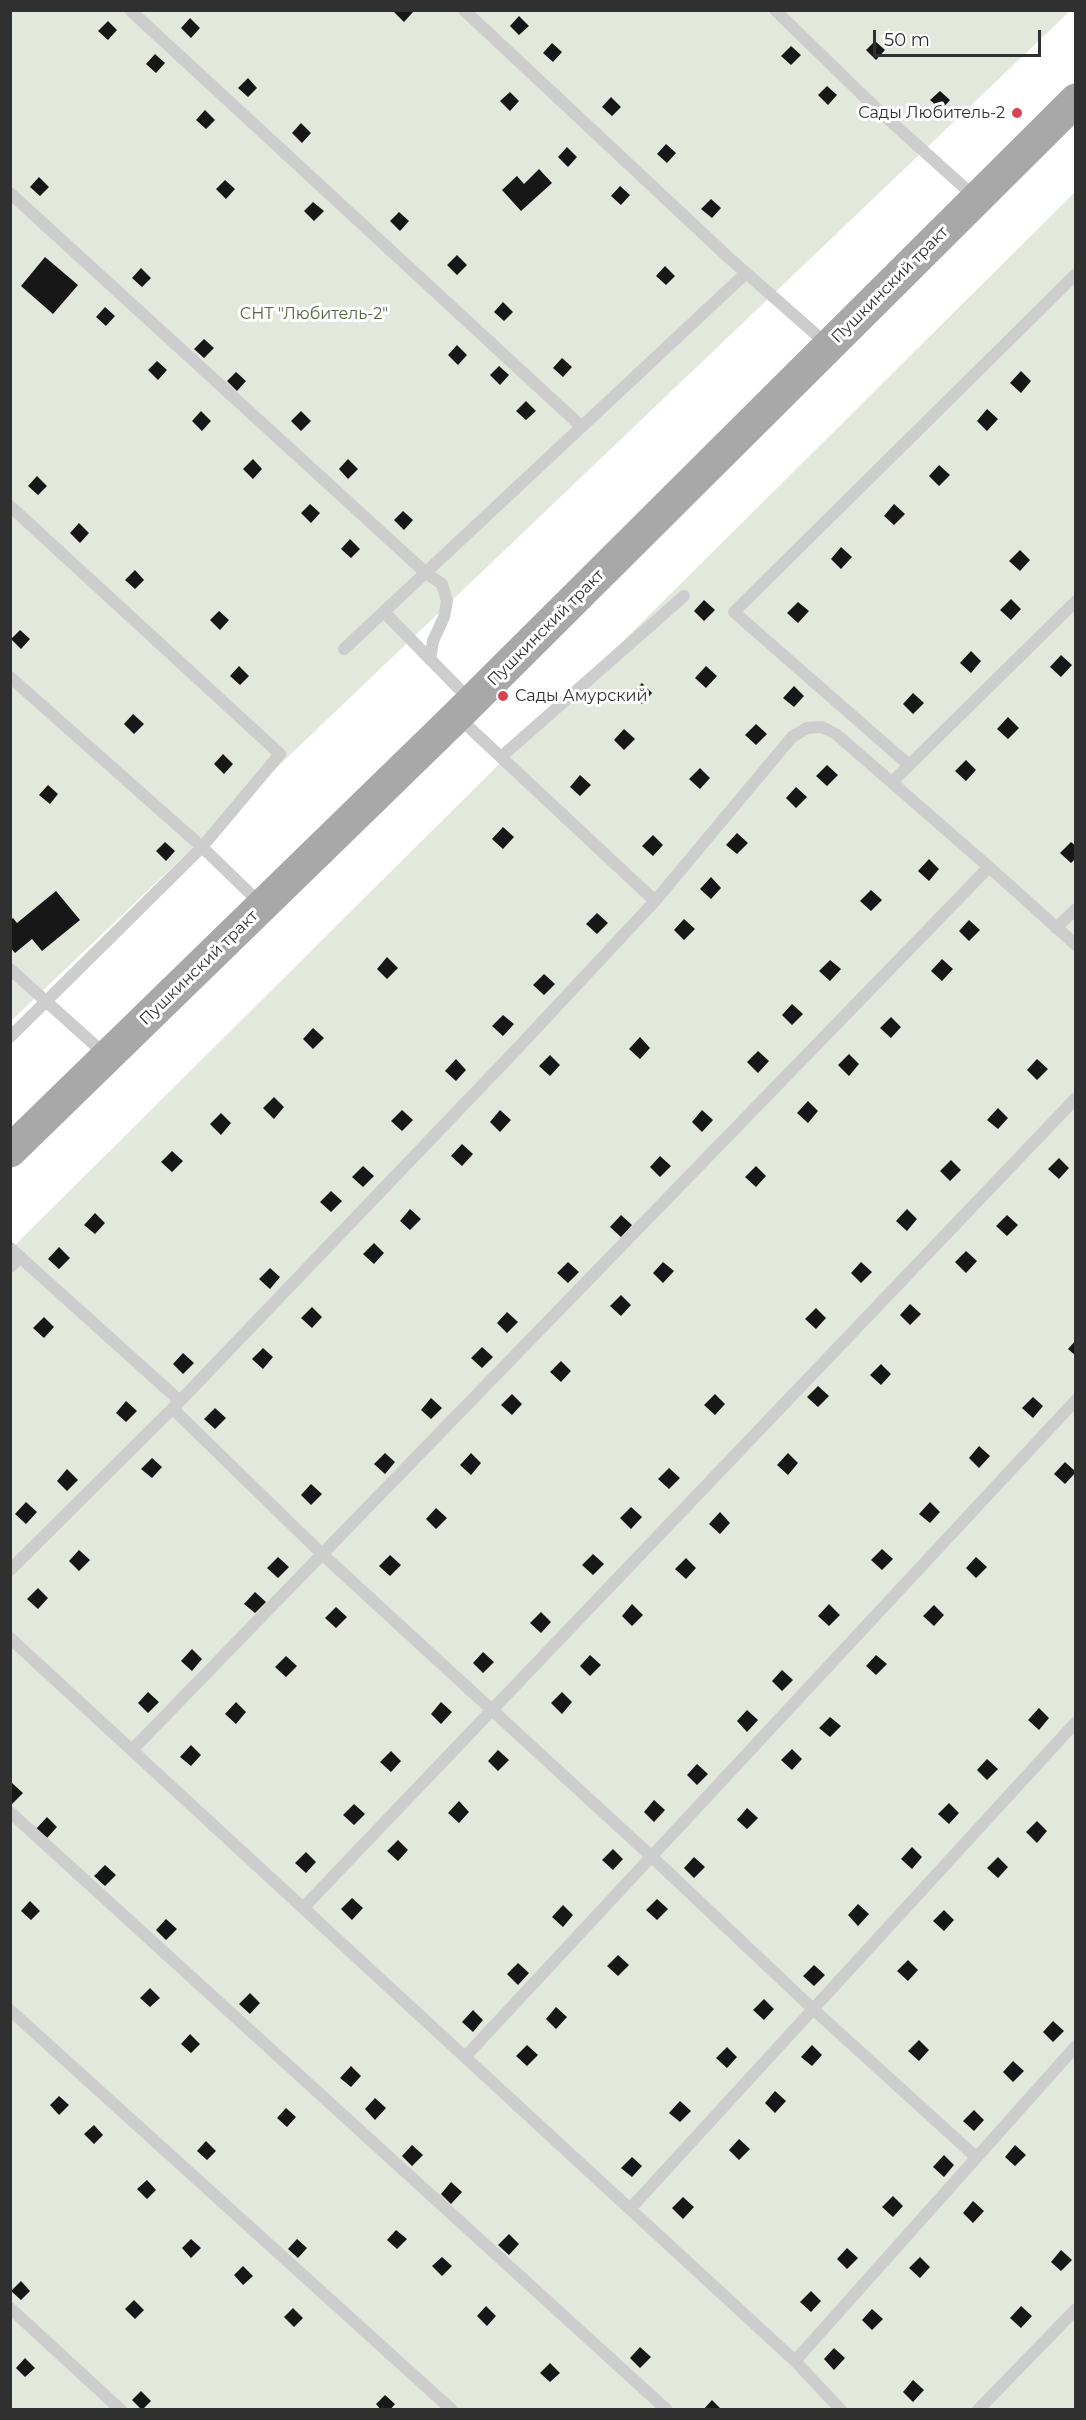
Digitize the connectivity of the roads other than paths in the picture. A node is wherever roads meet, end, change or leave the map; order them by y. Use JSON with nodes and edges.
{"nodes":[{"id":1,"x":130,"y":10,"type":"edge"},
{"id":2,"x":464,"y":10,"type":"edge"},
{"id":3,"x":775,"y":10,"type":"edge"},
{"id":4,"x":1076,"y":100,"type":"edge"},
{"id":5,"x":10,"y":193,"type":"edge"},
{"id":6,"x":976,"y":199,"type":"junction"},
{"id":7,"x":746,"y":273,"type":"junction"},
{"id":8,"x":1076,"y":274,"type":"edge"},
{"id":9,"x":828,"y":346,"type":"junction"},
{"id":10,"x":582,"y":427,"type":"junction"},
{"id":11,"x":10,"y":506,"type":"edge"},
{"id":12,"x":426,"y":573,"type":"junction"},
{"id":13,"x":684,"y":596,"type":"dead end"},
{"id":14,"x":1076,"y":601,"type":"edge"},
{"id":15,"x":384,"y":612,"type":"junction"},
{"id":16,"x":344,"y":650,"type":"dead end"},
{"id":17,"x":430,"y":660,"type":"junction"},
{"id":18,"x":10,"y":678,"type":"edge"},
{"id":19,"x":464,"y":709,"type":"junction"},
{"id":20,"x":501,"y":757,"type":"junction"},
{"id":21,"x":909,"y":765,"type":"junction"},
{"id":22,"x":892,"y":782,"type":"junction"},
{"id":23,"x":202,"y":847,"type":"junction"},
{"id":24,"x":989,"y":867,"type":"junction"},
{"id":25,"x":655,"y":901,"type":"junction"},
{"id":26,"x":263,"y":906,"type":"junction"},
{"id":27,"x":1076,"y":909,"type":"edge"},
{"id":28,"x":1056,"y":928,"type":"junction"},
{"id":29,"x":1076,"y":945,"type":"edge"},
{"id":30,"x":10,"y":969,"type":"edge"},
{"id":31,"x":48,"y":1001,"type":"junction"},
{"id":32,"x":10,"y":1037,"type":"edge"},
{"id":33,"x":108,"y":1057,"type":"junction"},
{"id":34,"x":1076,"y":1098,"type":"edge"},
{"id":35,"x":10,"y":1151,"type":"edge"},
{"id":36,"x":10,"y":1248,"type":"edge"},
{"id":37,"x":21,"y":1257,"type":"junction"},
{"id":38,"x":10,"y":1268,"type":"edge"},
{"id":39,"x":1076,"y":1400,"type":"edge"},
{"id":40,"x":177,"y":1405,"type":"junction"},
{"id":41,"x":322,"y":1554,"type":"junction"},
{"id":42,"x":10,"y":1570,"type":"edge"},
{"id":43,"x":10,"y":1638,"type":"edge"},
{"id":44,"x":492,"y":1710,"type":"junction"},
{"id":45,"x":1076,"y":1722,"type":"edge"},
{"id":46,"x":132,"y":1750,"type":"junction"},
{"id":47,"x":10,"y":1812,"type":"edge"},
{"id":48,"x":651,"y":1856,"type":"junction"},
{"id":49,"x":303,"y":1908,"type":"junction"},
{"id":50,"x":813,"y":2009,"type":"junction"},
{"id":51,"x":10,"y":2010,"type":"edge"},
{"id":52,"x":1076,"y":2046,"type":"edge"},
{"id":53,"x":465,"y":2057,"type":"junction"},
{"id":54,"x":976,"y":2157,"type":"junction"},
{"id":55,"x":630,"y":2209,"type":"junction"},
{"id":56,"x":10,"y":2308,"type":"edge"},
{"id":57,"x":1076,"y":2309,"type":"edge"},
{"id":58,"x":795,"y":2361,"type":"junction"},
{"id":59,"x":121,"y":2409,"type":"edge"},
{"id":60,"x":452,"y":2409,"type":"edge"},
{"id":61,"x":667,"y":2409,"type":"edge"},
{"id":62,"x":841,"y":2409,"type":"edge"},
{"id":63,"x":978,"y":2409,"type":"edge"}],
"edges":[{"from":1,"to":10,"type":"lane"},
{"from":2,"to":7,"type":"lane"},
{"from":3,"to":6,"type":"lane"},
{"from":4,"to":6,"type":"main road","name":"Пушкинский тракт"},
{"from":5,"to":12,"type":"lane"},
{"from":6,"to":9,"type":"main road","name":"Пушкинский тракт"},
{"from":7,"to":9,"type":"lane"},
{"from":7,"to":10,"type":"lane"},
{"from":8,"to":21,"type":"lane"},
{"from":9,"to":19,"type":"main road","name":"Пушкинский тракт"},
{"from":10,"to":12,"type":"lane"},
{"from":11,"to":23,"type":"lane"},
{"from":12,"to":15,"type":"lane"},
{"from":12,"to":17,"type":"lane"},
{"from":13,"to":20,"type":"lane"},
{"from":14,"to":21,"type":"lane"},
{"from":15,"to":16,"type":"lane"},
{"from":15,"to":17,"type":"lane"},
{"from":17,"to":19,"type":"lane"},
{"from":18,"to":23,"type":"lane"},
{"from":19,"to":20,"type":"lane"},
{"from":19,"to":26,"type":"main road","name":"Пушкинский тракт"},
{"from":20,"to":25,"type":"lane"},
{"from":21,"to":22,"type":"lane"},
{"from":22,"to":24,"type":"lane"},
{"from":22,"to":25,"type":"lane"},
{"from":23,"to":26,"type":"lane"},
{"from":23,"to":31,"type":"lane"},
{"from":24,"to":28,"type":"lane"},
{"from":24,"to":41,"type":"lane"},
{"from":25,"to":40,"type":"lane"},
{"from":26,"to":33,"type":"main road","name":"Пушкинский тракт"},
{"from":27,"to":28,"type":"lane"},
{"from":28,"to":29,"type":"lane"},
{"from":30,"to":31,"type":"lane"},
{"from":31,"to":32,"type":"lane"},
{"from":31,"to":33,"type":"lane"},
{"from":33,"to":35,"type":"main road","name":"Пушкинский тракт"},
{"from":34,"to":44,"type":"lane"},
{"from":36,"to":37,"type":"lane"},
{"from":37,"to":38,"type":"lane"},
{"from":37,"to":40,"type":"lane"},
{"from":39,"to":48,"type":"lane"},
{"from":40,"to":41,"type":"lane"},
{"from":40,"to":42,"type":"lane"},
{"from":41,"to":44,"type":"lane"},
{"from":41,"to":46,"type":"lane"},
{"from":43,"to":46,"type":"lane"},
{"from":44,"to":48,"type":"lane"},
{"from":44,"to":49,"type":"lane"},
{"from":45,"to":50,"type":"lane"},
{"from":46,"to":49,"type":"lane"},
{"from":47,"to":61,"type":"lane"},
{"from":48,"to":50,"type":"lane"},
{"from":48,"to":53,"type":"lane"},
{"from":49,"to":53,"type":"lane"},
{"from":50,"to":54,"type":"lane"},
{"from":50,"to":55,"type":"lane"},
{"from":51,"to":60,"type":"lane"},
{"from":52,"to":54,"type":"lane"},
{"from":53,"to":55,"type":"lane"},
{"from":54,"to":58,"type":"lane"},
{"from":55,"to":58,"type":"lane"},
{"from":56,"to":59,"type":"lane"},
{"from":57,"to":63,"type":"lane"},
{"from":58,"to":62,"type":"lane"}]}
